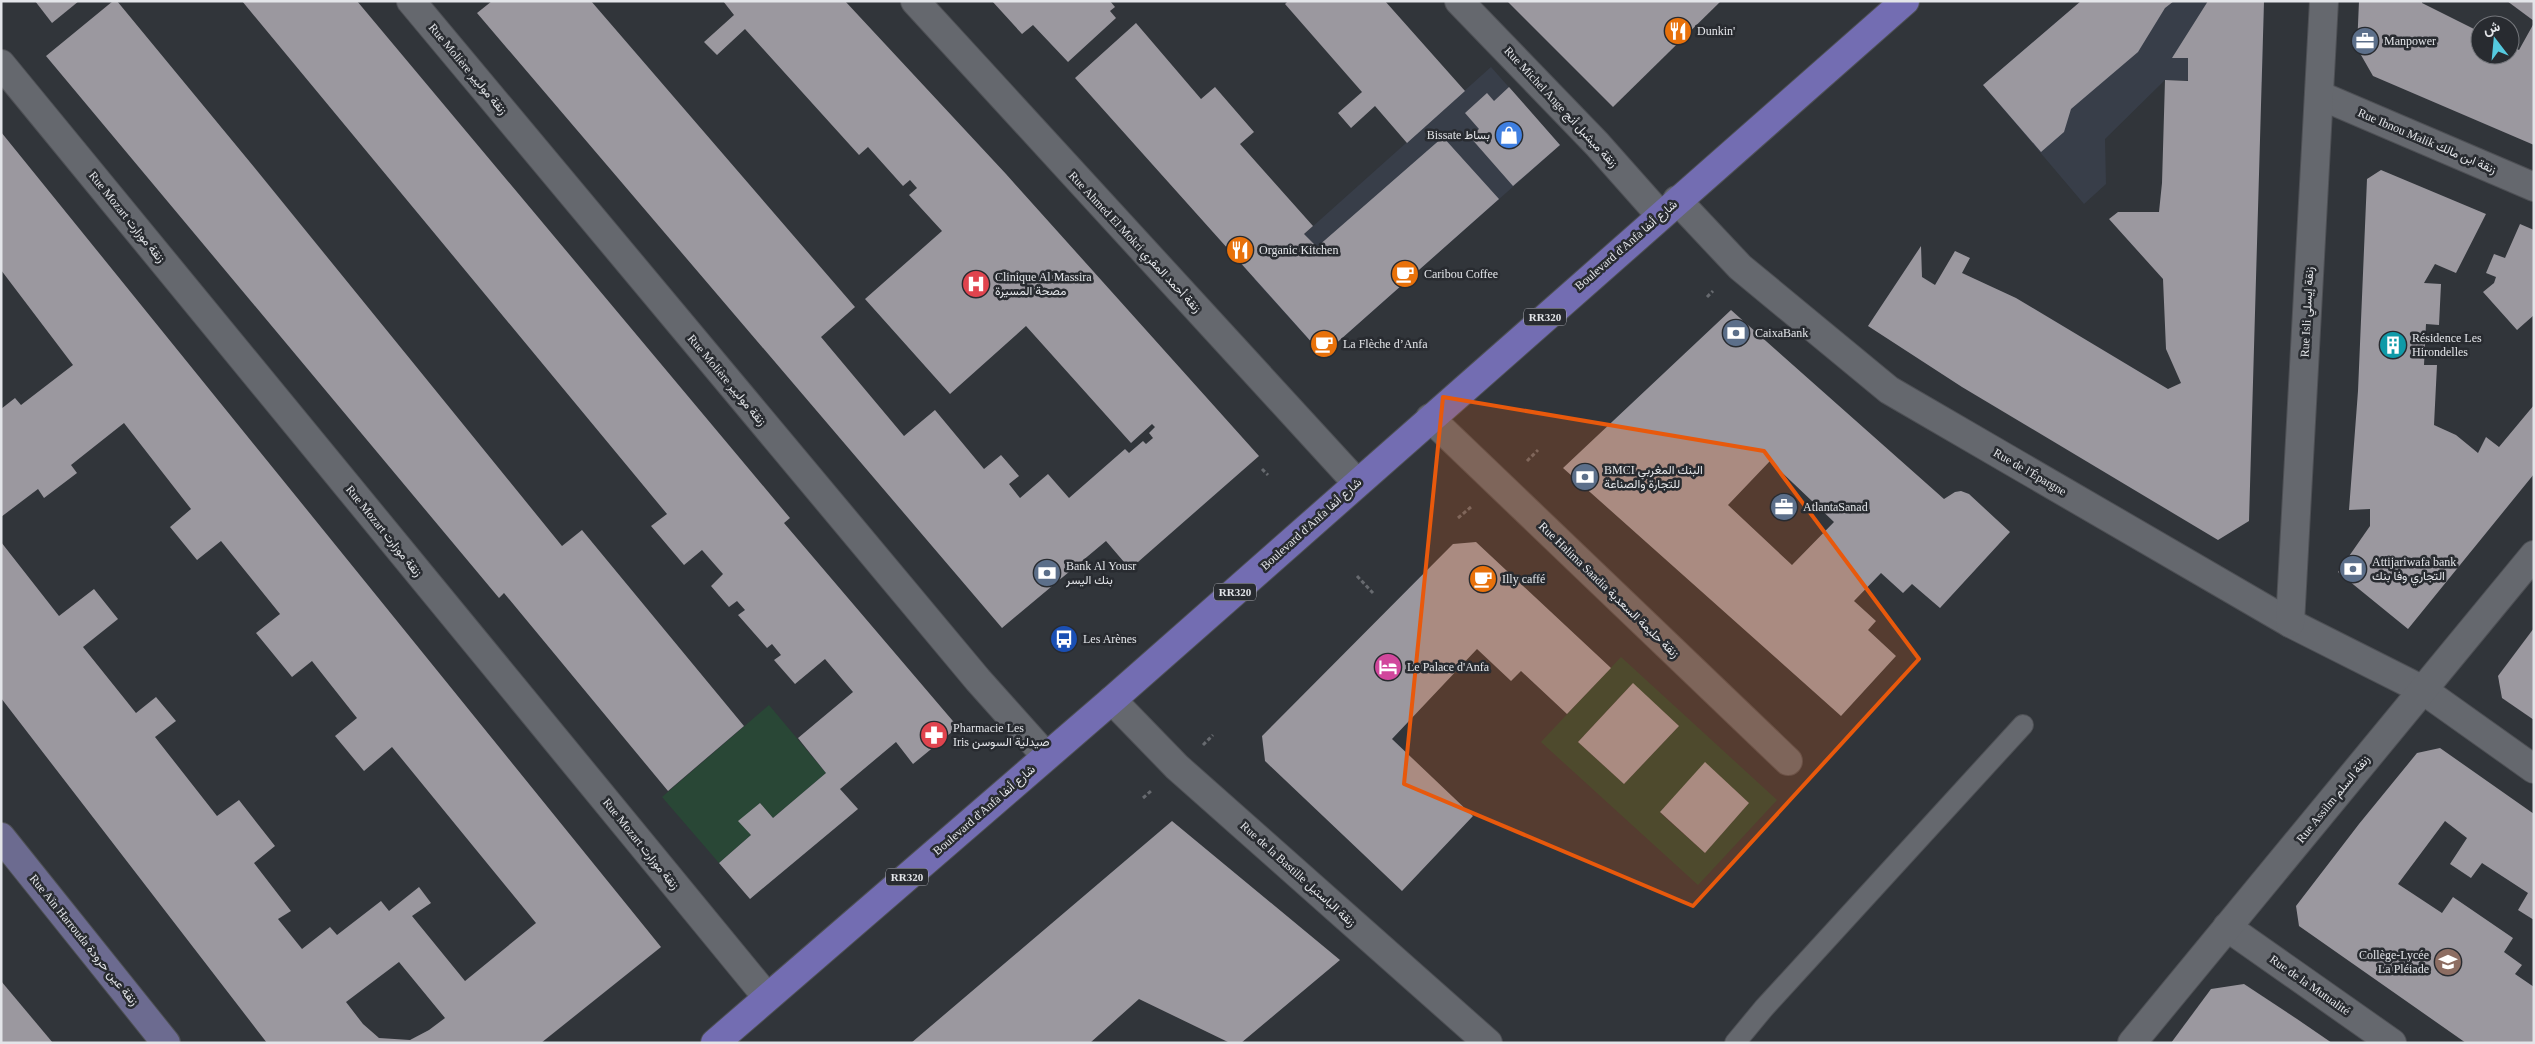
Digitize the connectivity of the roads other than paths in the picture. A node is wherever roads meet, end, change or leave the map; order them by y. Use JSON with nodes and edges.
{"nodes":[{"id":1,"x":411,"y":1,"type":"edge"},
{"id":2,"x":915,"y":1,"type":"edge"},
{"id":3,"x":1459,"y":1,"type":"edge"},
{"id":4,"x":1905,"y":1,"type":"edge"},
{"id":5,"x":2324,"y":1,"type":"edge"},
{"id":6,"x":1,"y":64,"type":"edge"},
{"id":7,"x":2319,"y":95,"type":"junction"},
{"id":8,"x":2534,"y":187,"type":"edge"},
{"id":9,"x":1669,"y":208,"type":"junction"},
{"id":10,"x":1430,"y":418,"type":"junction"},
{"id":11,"x":1357,"y":482,"type":"junction"},
{"id":12,"x":2534,"y":554,"type":"edge"},
{"id":13,"x":2290,"y":623,"type":"junction"},
{"id":14,"x":2422,"y":690,"type":"junction"},
{"id":15,"x":1112,"y":700,"type":"junction"},
{"id":16,"x":2023,"y":725,"type":"dead end"},
{"id":17,"x":1046,"y":756,"type":"junction"},
{"id":18,"x":1788,"y":761,"type":"dead end"},
{"id":19,"x":2534,"y":769,"type":"edge"},
{"id":20,"x":1,"y":837,"type":"edge"},
{"id":21,"x":2227,"y":927,"type":"junction"},
{"id":22,"x":767,"y":997,"type":"junction"},
{"id":23,"x":166,"y":1043,"type":"edge"},
{"id":24,"x":715,"y":1043,"type":"edge"},
{"id":25,"x":1488,"y":1043,"type":"edge"},
{"id":26,"x":1735,"y":1043,"type":"edge"},
{"id":27,"x":2132,"y":1043,"type":"edge"},
{"id":28,"x":2392,"y":1043,"type":"edge"}],
"edges":[{"from":1,"to":17,"type":"street","name":"Rue Molière زنقة موليير"},
{"from":2,"to":11,"type":"street","name":"Rue Ahmed El Mokri زنقة أحمد المقري"},
{"from":3,"to":9,"type":"street","name":"Rue Michel Ange زنقة ميشبل أنج"},
{"from":4,"to":9,"type":"main road","name":"Boulevard d'Anfa شارع أنفا","number":"RR320"},
{"from":5,"to":7,"type":"street","name":"Rue Isli زنقة إيسلي"},
{"from":6,"to":22,"type":"street","name":"Rue Mozart زنقة موزارت"},
{"from":7,"to":8,"type":"street","name":"Rue Ibnou Malik زنقة ابن مالك"},
{"from":7,"to":13,"type":"street","name":"Rue Isli زنقة إيسلي"},
{"from":9,"to":10,"type":"main road","name":"Boulevard d'Anfa شارع أنفا","number":"RR320"},
{"from":9,"to":13,"type":"street","name":"Rue de l'Épargne"},
{"from":10,"to":11,"type":"main road","name":"Boulevard d'Anfa شارع أنفا","number":"RR320"},
{"from":10,"to":18,"type":"street","name":"Rue Halima Saadia زنقة حليمة السعدية"},
{"from":11,"to":15,"type":"main road","name":"Boulevard d'Anfa شارع أنفا","number":"RR320"},
{"from":12,"to":14,"type":"street","name":"Rue Assilm زنقة السلم"},
{"from":13,"to":14,"type":"street","name":"Rue de l'Épargne"},
{"from":14,"to":19,"type":"street","name":"Rue de l'Épargne"},
{"from":14,"to":21,"type":"street","name":"Rue Assilm زنقة السلم"},
{"from":15,"to":17,"type":"main road","name":"Boulevard d'Anfa شارع أنفا","number":"RR320"},
{"from":15,"to":25,"type":"street","name":"Rue de la Bastille زنقة الباستيل"},
{"from":16,"to":26,"type":"lane"},
{"from":17,"to":22,"type":"main road","name":"Boulevard d'Anfa شارع أنفا","number":"RR320"},
{"from":20,"to":23,"type":"street","name":"Rue Aïn Harrouda زنقة عين حرودة"},
{"from":21,"to":27,"type":"street","name":"Rue Assilm زنقة السلم"},
{"from":21,"to":28,"type":"street","name":"Rue de la Mutualité"},
{"from":22,"to":24,"type":"main road","name":"Boulevard d'Anfa شارع أنفا","number":"RR320"}]}
